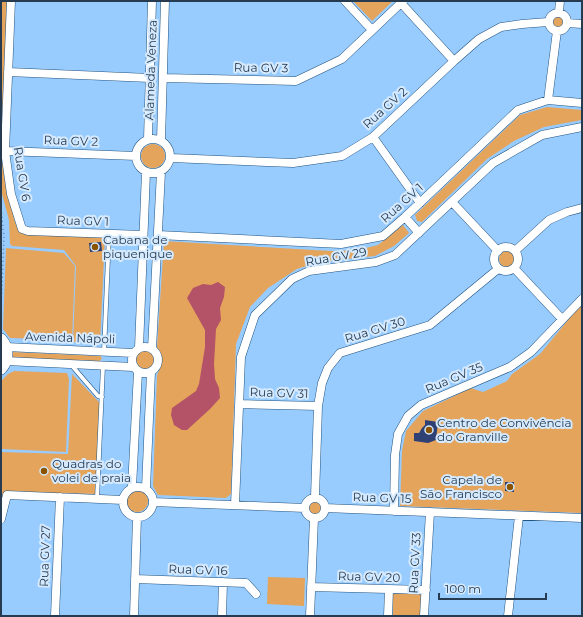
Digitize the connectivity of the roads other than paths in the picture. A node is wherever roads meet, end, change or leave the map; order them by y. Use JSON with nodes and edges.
{"nodes":[{"id":1,"x":10,"y":1,"type":"edge"},
{"id":2,"x":152,"y":1,"type":"edge"},
{"id":3,"x":165,"y":1,"type":"edge"},
{"id":4,"x":346,"y":1,"type":"edge"},
{"id":5,"x":560,"y":1,"type":"edge"},
{"id":6,"x":402,"y":2,"type":"edge"},
{"id":7,"x":560,"y":12,"type":"junction"},
{"id":8,"x":548,"y":22,"type":"junction"},
{"id":9,"x":568,"y":23,"type":"junction"},
{"id":10,"x":582,"y":24,"type":"edge"},
{"id":11,"x":372,"y":30,"type":"junction"},
{"id":12,"x":556,"y":31,"type":"junction"},
{"id":13,"x":151,"y":38,"type":"junction"},
{"id":14,"x":164,"y":39,"type":"junction"},
{"id":15,"x":454,"y":60,"type":"junction"},
{"id":16,"x":8,"y":72,"type":"junction"},
{"id":17,"x":150,"y":78,"type":"junction"},
{"id":18,"x":163,"y":78,"type":"junction"},
{"id":19,"x":548,"y":100,"type":"junction"},
{"id":20,"x":582,"y":103,"type":"edge"},
{"id":21,"x":582,"y":127,"type":"edge"},
{"id":22,"x":373,"y":137,"type":"junction"},
{"id":23,"x":148,"y":139,"type":"junction"},
{"id":24,"x":161,"y":140,"type":"junction"},
{"id":25,"x":5,"y":151,"type":"junction"},
{"id":26,"x":136,"y":156,"type":"junction"},
{"id":27,"x":171,"y":158,"type":"junction"},
{"id":28,"x":146,"y":172,"type":"junction"},
{"id":29,"x":161,"y":172,"type":"junction"},
{"id":30,"x":452,"y":202,"type":"junction"},
{"id":31,"x":420,"y":203,"type":"junction"},
{"id":32,"x":582,"y":208,"type":"edge"},
{"id":33,"x":406,"y":217,"type":"junction"},
{"id":34,"x":22,"y":230,"type":"joint"},
{"id":35,"x":419,"y":233,"type":"junction"},
{"id":36,"x":109,"y":234,"type":"junction"},
{"id":37,"x":143,"y":235,"type":"junction"},
{"id":38,"x":158,"y":235,"type":"junction"},
{"id":39,"x":498,"y":251,"type":"junction"},
{"id":40,"x":514,"y":251,"type":"junction"},
{"id":41,"x":498,"y":268,"type":"junction"},
{"id":42,"x":514,"y":268,"type":"junction"},
{"id":43,"x":582,"y":299,"type":"edge"},
{"id":44,"x":562,"y":319,"type":"junction"},
{"id":45,"x":4,"y":343,"type":"edge"},
{"id":46,"x":152,"y":349,"type":"junction"},
{"id":47,"x":136,"y":350,"type":"junction"},
{"id":48,"x":104,"y":352,"type":"junction"},
{"id":49,"x":72,"y":364,"type":"junction"},
{"id":50,"x":3,"y":365,"type":"edge"},
{"id":51,"x":103,"y":365,"type":"junction"},
{"id":52,"x":135,"y":369,"type":"junction"},
{"id":53,"x":151,"y":372,"type":"junction"},
{"id":54,"x":102,"y":397,"type":"junction"},
{"id":55,"x":239,"y":404,"type":"junction"},
{"id":56,"x":318,"y":406,"type":"junction"},
{"id":57,"x":132,"y":487,"type":"junction"},
{"id":58,"x":146,"y":488,"type":"junction"},
{"id":59,"x":60,"y":497,"type":"junction"},
{"id":60,"x":315,"y":497,"type":"junction"},
{"id":61,"x":98,"y":499,"type":"junction"},
{"id":62,"x":122,"y":500,"type":"junction"},
{"id":63,"x":153,"y":502,"type":"junction"},
{"id":64,"x":234,"y":505,"type":"junction"},
{"id":65,"x":305,"y":508,"type":"junction"},
{"id":66,"x":325,"y":508,"type":"junction"},
{"id":67,"x":394,"y":511,"type":"junction"},
{"id":68,"x":430,"y":512,"type":"junction"},
{"id":69,"x":519,"y":516,"type":"junction"},
{"id":70,"x":137,"y":517,"type":"junction"},
{"id":71,"x":314,"y":518,"type":"junction"},
{"id":72,"x":582,"y":518,"type":"edge"},
{"id":73,"x":1,"y":519,"type":"edge"},
{"id":74,"x":135,"y":579,"type":"junction"},
{"id":75,"x":223,"y":582,"type":"junction"},
{"id":76,"x":311,"y":587,"type":"junction"},
{"id":77,"x":389,"y":590,"type":"junction"},
{"id":78,"x":426,"y":590,"type":"junction"},
{"id":79,"x":256,"y":594,"type":"dead end"},
{"id":80,"x":55,"y":616,"type":"edge"},
{"id":81,"x":134,"y":616,"type":"edge"},
{"id":82,"x":222,"y":616,"type":"edge"},
{"id":83,"x":310,"y":616,"type":"edge"},
{"id":84,"x":388,"y":616,"type":"edge"},
{"id":85,"x":424,"y":616,"type":"edge"},
{"id":86,"x":508,"y":616,"type":"edge"}],
"edges":[{"from":1,"to":16,"type":"street","name":"Rua GV 6"},
{"from":2,"to":13,"type":"street","name":"Alameda Veneza"},
{"from":3,"to":14,"type":"street","name":"Alameda Veneza"},
{"from":4,"to":11,"type":"street"},
{"from":5,"to":7,"type":"street"},
{"from":6,"to":11,"type":"street","name":"Rua GV 3"},
{"from":6,"to":15,"type":"street"},
{"from":7,"to":8,"type":"street"},
{"from":7,"to":9,"type":"street"},
{"from":8,"to":12,"type":"street"},
{"from":8,"to":15,"type":"street","name":"Rua GV 2"},
{"from":9,"to":10,"type":"street"},
{"from":9,"to":12,"type":"street"},
{"from":11,"to":18,"type":"street","name":"Rua GV 3"},
{"from":12,"to":19,"type":"street"},
{"from":13,"to":14,"type":"street"},
{"from":13,"to":17,"type":"street","name":"Alameda Veneza"},
{"from":14,"to":18,"type":"street","name":"Alameda Veneza"},
{"from":15,"to":22,"type":"street","name":"Rua GV 2"},
{"from":16,"to":17,"type":"street"},
{"from":16,"to":25,"type":"street","name":"Rua GV 6"},
{"from":17,"to":23,"type":"street","name":"Alameda Veneza"},
{"from":18,"to":24,"type":"street","name":"Alameda Veneza"},
{"from":19,"to":20,"type":"street","name":"Rua GV 1"},
{"from":19,"to":31,"type":"street","name":"Rua GV 1"},
{"from":21,"to":30,"type":"street","name":"Rua GV 29"},
{"from":22,"to":27,"type":"street","name":"Rua GV 2"},
{"from":22,"to":31,"type":"street"},
{"from":23,"to":24,"type":"street"},
{"from":23,"to":26,"type":"street"},
{"from":24,"to":27,"type":"street"},
{"from":25,"to":26,"type":"street","name":"Rua GV 2"},
{"from":25,"to":34,"type":"street","name":"Rua GV 6"},
{"from":26,"to":28,"type":"street"},
{"from":27,"to":29,"type":"street"},
{"from":28,"to":29,"type":"street"},
{"from":28,"to":37,"type":"street"},
{"from":29,"to":38,"type":"street"},
{"from":30,"to":35,"type":"street","name":"Rua GV 29"},
{"from":30,"to":39,"type":"street"},
{"from":31,"to":33,"type":"street","name":"Rua GV 1"},
{"from":32,"to":40,"type":"street"},
{"from":33,"to":35,"type":"street"},
{"from":33,"to":38,"type":"street","name":"Rua GV 1"},
{"from":34,"to":36,"type":"street","name":"Rua GV 1"},
{"from":35,"to":55,"type":"street","name":"Rua GV 29"},
{"from":36,"to":37,"type":"street","name":"Rua GV 1"},
{"from":36,"to":48,"type":"lane"},
{"from":37,"to":47,"type":"street"},
{"from":38,"to":46,"type":"street"},
{"from":39,"to":40,"type":"street"},
{"from":39,"to":41,"type":"street"},
{"from":40,"to":42,"type":"street"},
{"from":41,"to":42,"type":"street"},
{"from":41,"to":56,"type":"street","name":"Rua GV 30"},
{"from":42,"to":44,"type":"street"},
{"from":43,"to":44,"type":"street","name":"Rua GV 35"},
{"from":44,"to":67,"type":"street","name":"Rua GV 35"},
{"from":45,"to":48,"type":"street","name":"Avenida Nápoli"},
{"from":45,"to":50,"type":"main road"},
{"from":46,"to":47,"type":"street","name":"Avenida Nápoli"},
{"from":46,"to":53,"type":"street"},
{"from":47,"to":48,"type":"street","name":"Avenida Nápoli"},
{"from":47,"to":52,"type":"street"},
{"from":48,"to":51,"type":"street"},
{"from":49,"to":50,"type":"street"},
{"from":49,"to":51,"type":"street"},
{"from":49,"to":54,"type":"lane"},
{"from":51,"to":52,"type":"street"},
{"from":51,"to":54,"type":"lane"},
{"from":52,"to":53,"type":"street"},
{"from":52,"to":57,"type":"street"},
{"from":53,"to":58,"type":"street"},
{"from":54,"to":61,"type":"lane"},
{"from":55,"to":56,"type":"street","name":"Rua GV 31"},
{"from":55,"to":64,"type":"street","name":"Rua GV 29"},
{"from":56,"to":60,"type":"street","name":"Rua GV 30"},
{"from":57,"to":58,"type":"street"},
{"from":57,"to":62,"type":"street"},
{"from":58,"to":63,"type":"street"},
{"from":59,"to":61,"type":"street"},
{"from":59,"to":73,"type":"street"},
{"from":59,"to":80,"type":"street","name":"Rua GV 27"},
{"from":60,"to":65,"type":"street"},
{"from":60,"to":66,"type":"street"},
{"from":61,"to":62,"type":"street"},
{"from":62,"to":70,"type":"street"},
{"from":63,"to":64,"type":"street"},
{"from":63,"to":70,"type":"street"},
{"from":64,"to":65,"type":"street"},
{"from":65,"to":71,"type":"street"},
{"from":66,"to":67,"type":"street","name":"Rua GV 15"},
{"from":66,"to":71,"type":"street"},
{"from":67,"to":68,"type":"street","name":"Rua GV 15"},
{"from":68,"to":69,"type":"street","name":"Rua GV 15"},
{"from":68,"to":78,"type":"street","name":"Rua GV 33"},
{"from":69,"to":72,"type":"street","name":"Rua GV 15"},
{"from":69,"to":86,"type":"street"},
{"from":70,"to":74,"type":"street"},
{"from":71,"to":76,"type":"street"},
{"from":74,"to":75,"type":"street","name":"Rua GV 16"},
{"from":74,"to":81,"type":"street"},
{"from":75,"to":79,"type":"street","name":"Rua GV 16"},
{"from":75,"to":82,"type":"street"},
{"from":76,"to":77,"type":"street","name":"Rua GV 20"},
{"from":76,"to":83,"type":"street"},
{"from":77,"to":78,"type":"street","name":"Rua GV 20"},
{"from":77,"to":84,"type":"street"},
{"from":78,"to":85,"type":"street","name":"Rua GV 33"}]}
